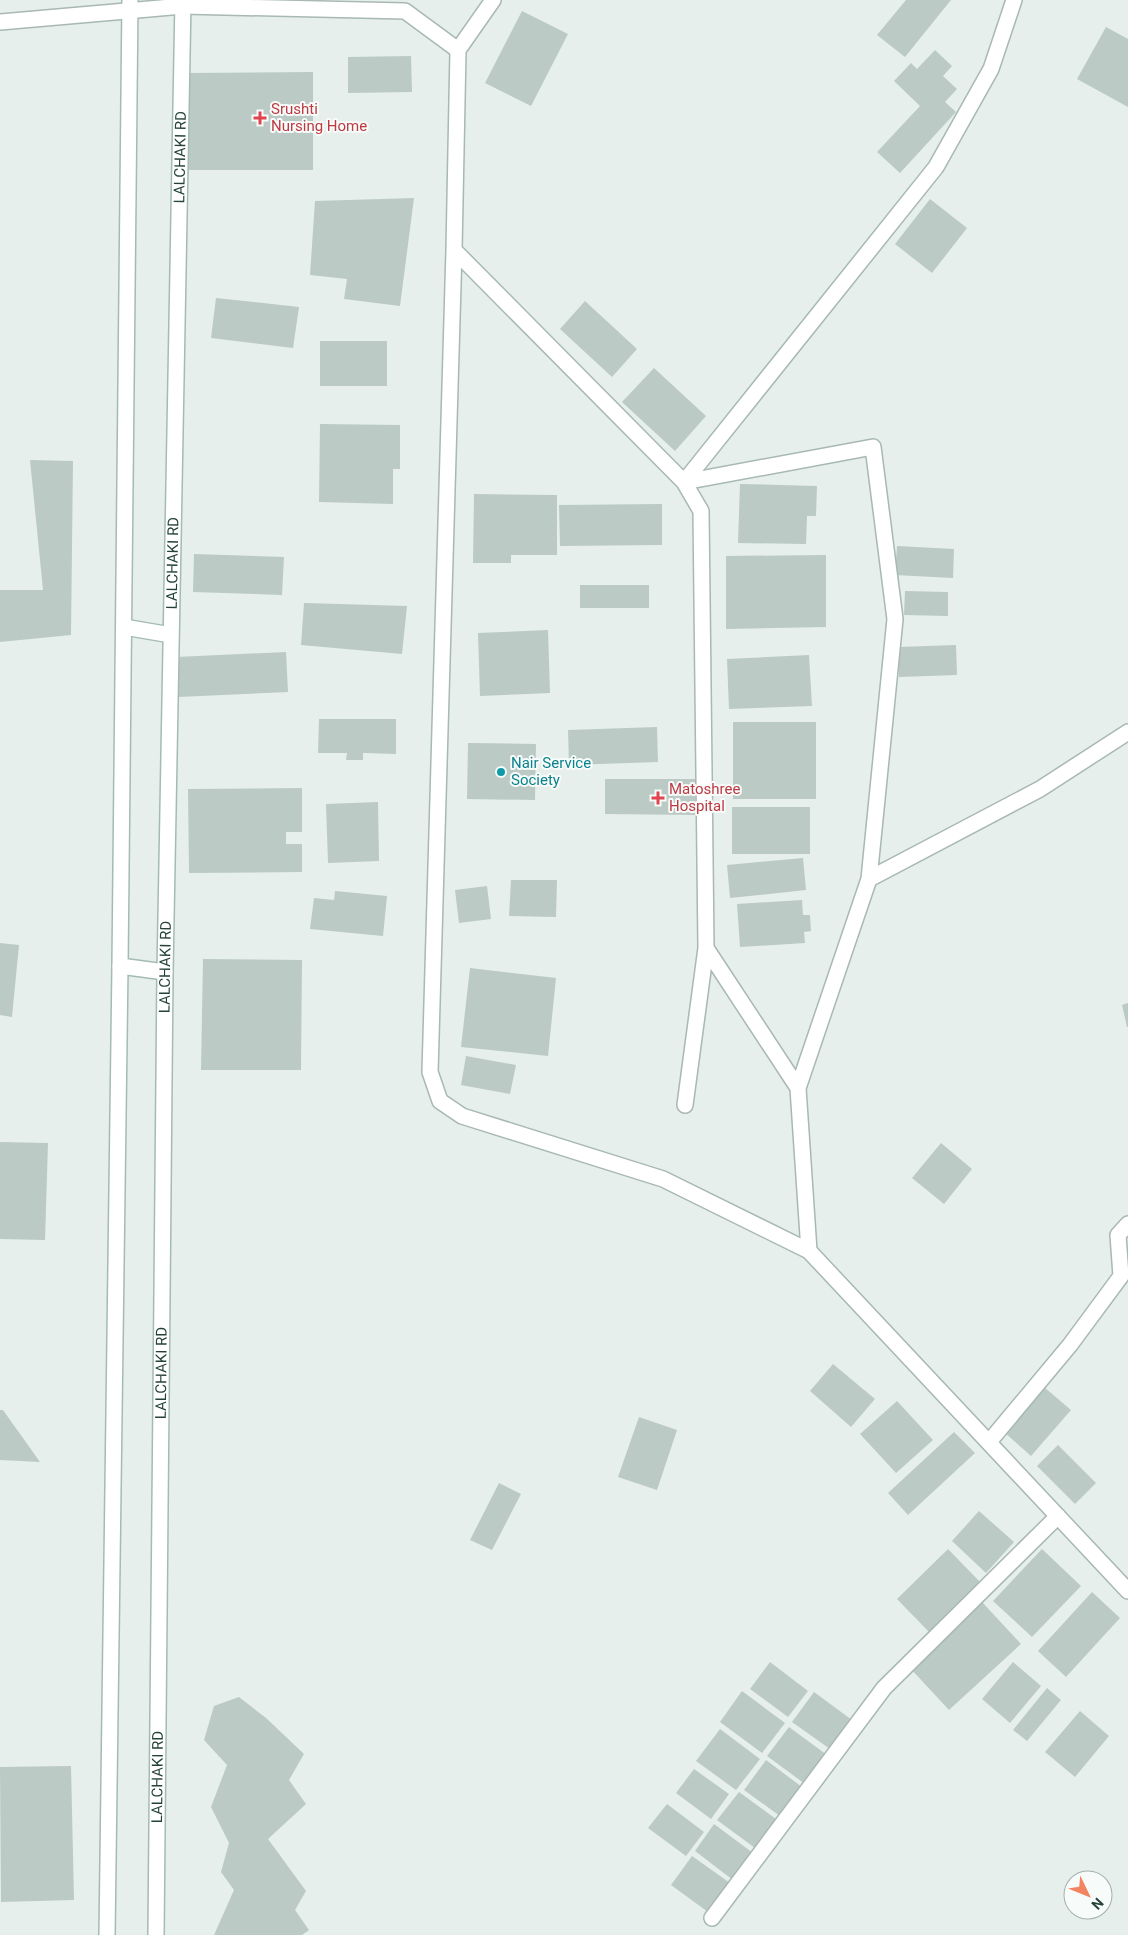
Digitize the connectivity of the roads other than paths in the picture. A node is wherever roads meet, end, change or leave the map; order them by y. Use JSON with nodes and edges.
{"nodes":[{"id":1,"x":493,"y":0,"type":"edge"},
{"id":2,"x":1014,"y":0,"type":"edge"},
{"id":3,"x":183,"y":3,"type":"edge"},
{"id":4,"x":130,"y":6,"type":"edge"},
{"id":5,"x":0,"y":22,"type":"edge"},
{"id":6,"x":458,"y":50,"type":"junction"},
{"id":7,"x":454,"y":250,"type":"junction"},
{"id":8,"x":684,"y":482,"type":"junction"},
{"id":9,"x":124,"y":627,"type":"junction"},
{"id":10,"x":171,"y":635,"type":"junction"},
{"id":11,"x":1128,"y":732,"type":"edge"},
{"id":12,"x":870,"y":879,"type":"junction"},
{"id":13,"x":706,"y":948,"type":"junction"},
{"id":14,"x":120,"y":966,"type":"junction"},
{"id":15,"x":165,"y":972,"type":"junction"},
{"id":16,"x":798,"y":1088,"type":"junction"},
{"id":17,"x":685,"y":1105,"type":"dead end"},
{"id":18,"x":1128,"y":1224,"type":"edge"},
{"id":19,"x":809,"y":1251,"type":"junction"},
{"id":20,"x":988,"y":1442,"type":"junction"},
{"id":21,"x":1058,"y":1516,"type":"junction"},
{"id":22,"x":1128,"y":1591,"type":"edge"},
{"id":23,"x":712,"y":1918,"type":"dead end"},
{"id":24,"x":107,"y":1935,"type":"edge"},
{"id":25,"x":156,"y":1935,"type":"edge"}],
"edges":[{"from":1,"to":6,"type":"street"},
{"from":2,"to":8,"type":"street"},
{"from":3,"to":4,"type":"street"},
{"from":3,"to":6,"type":"street"},
{"from":3,"to":10,"type":"street","name":"LALCHAKI RD"},
{"from":4,"to":5,"type":"street"},
{"from":4,"to":9,"type":"street"},
{"from":6,"to":7,"type":"street"},
{"from":7,"to":8,"type":"street"},
{"from":7,"to":19,"type":"street"},
{"from":8,"to":12,"type":"street"},
{"from":8,"to":13,"type":"street"},
{"from":9,"to":10,"type":"street"},
{"from":9,"to":14,"type":"street"},
{"from":10,"to":15,"type":"street","name":"LALCHAKI RD"},
{"from":11,"to":12,"type":"street"},
{"from":12,"to":16,"type":"street"},
{"from":13,"to":16,"type":"street"},
{"from":13,"to":17,"type":"street"},
{"from":14,"to":15,"type":"street"},
{"from":14,"to":24,"type":"street"},
{"from":15,"to":25,"type":"street","name":"LALCHAKI RD"},
{"from":16,"to":19,"type":"street"},
{"from":18,"to":20,"type":"street"},
{"from":19,"to":20,"type":"street"},
{"from":20,"to":21,"type":"street"},
{"from":21,"to":22,"type":"street"},
{"from":21,"to":23,"type":"street"}]}
